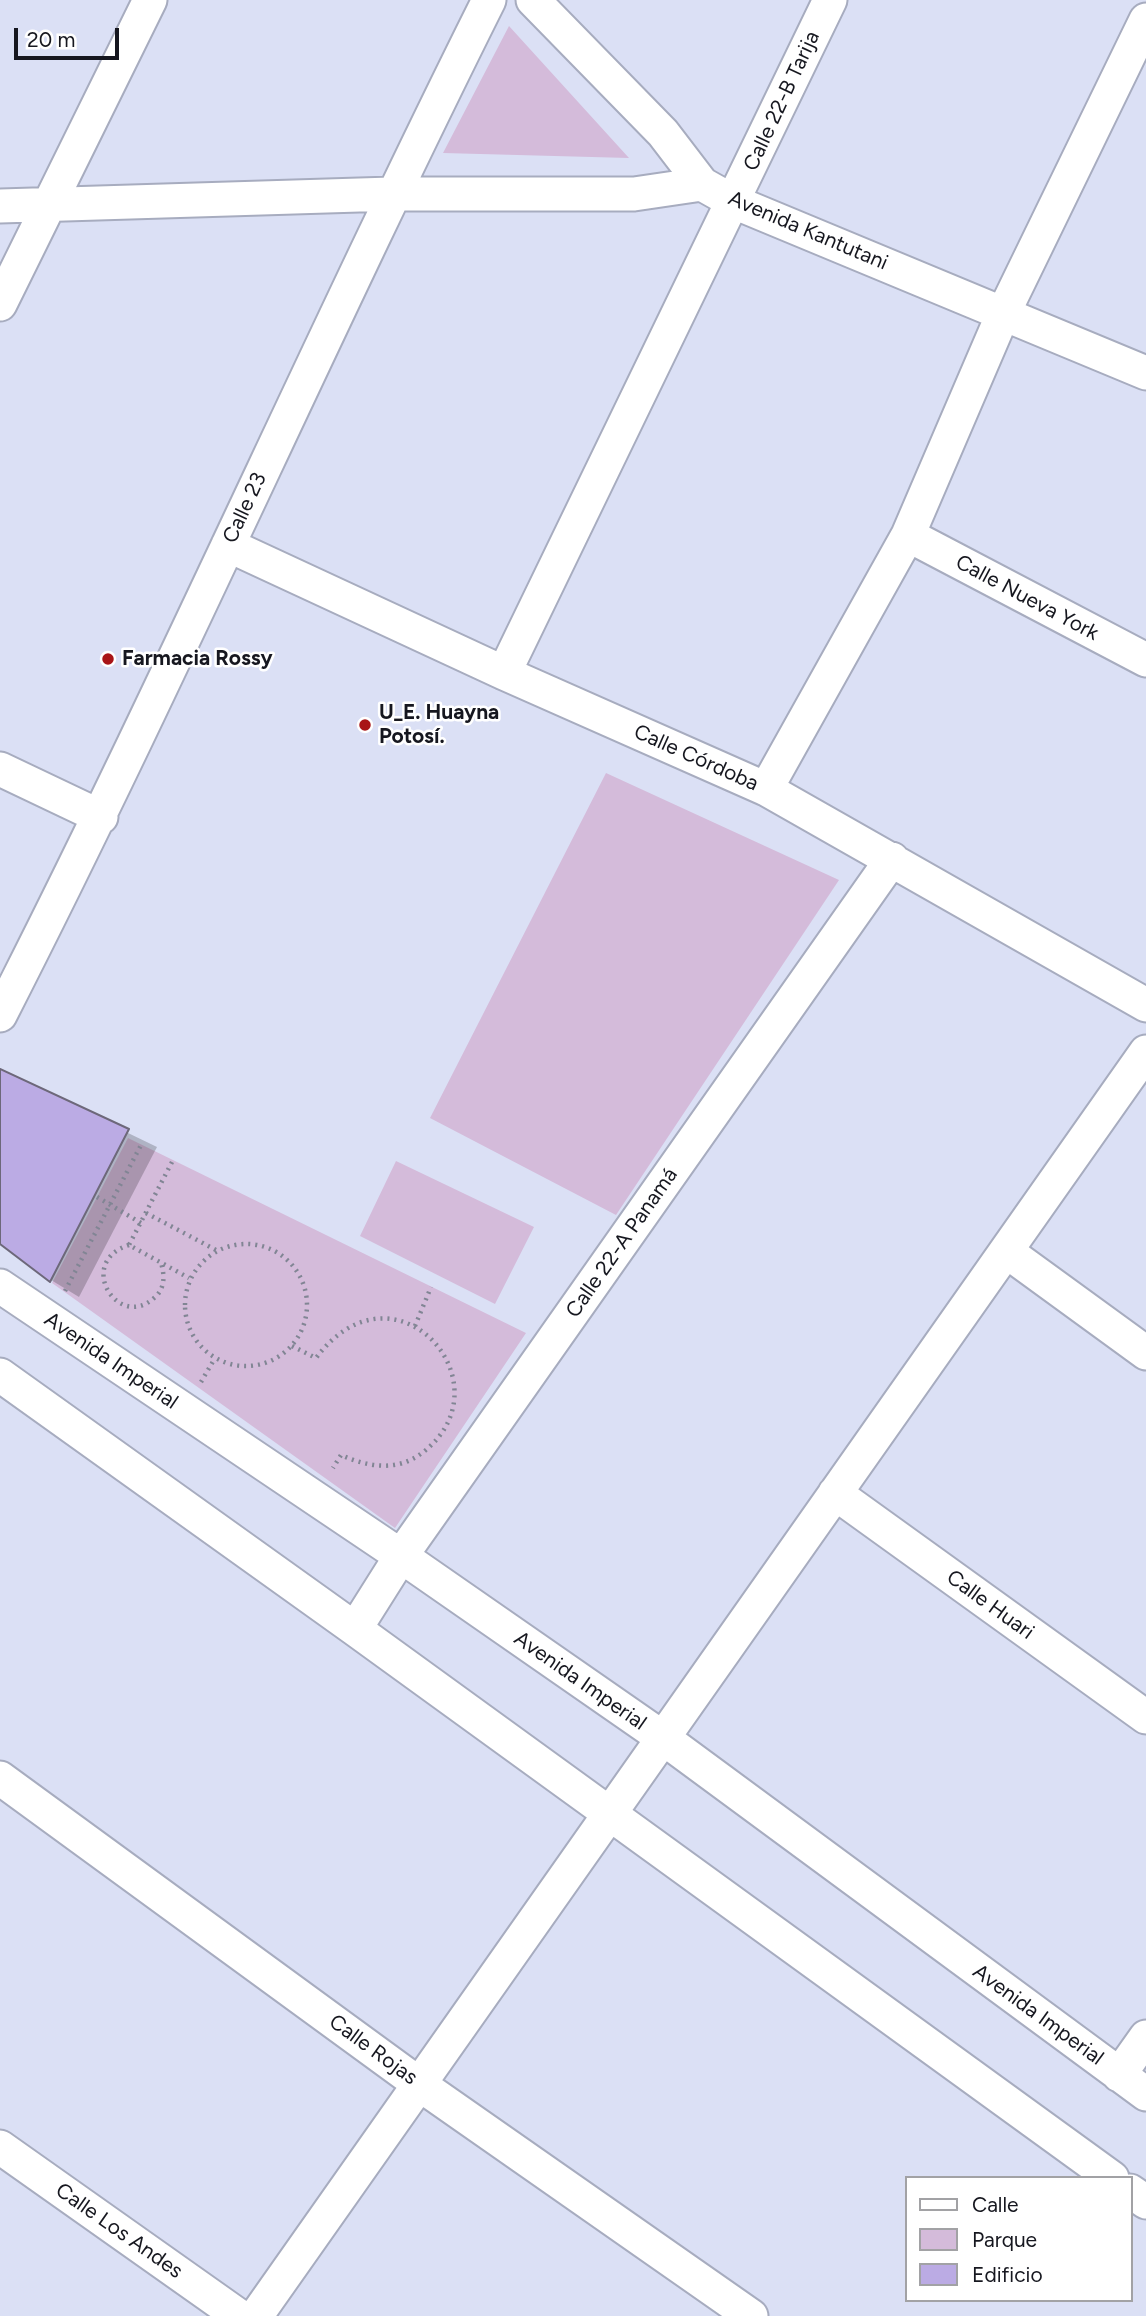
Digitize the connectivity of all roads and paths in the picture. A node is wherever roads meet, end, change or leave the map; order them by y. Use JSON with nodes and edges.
{"nodes":[{"id":1,"x":150,"y":0,"type":"edge"},
{"id":2,"x":489,"y":0,"type":"edge"},
{"id":3,"x":533,"y":0,"type":"edge"},
{"id":4,"x":830,"y":0,"type":"edge"},
{"id":5,"x":1146,"y":20,"type":"edge"},
{"id":6,"x":702,"y":184,"type":"junction"},
{"id":7,"x":392,"y":194,"type":"junction"},
{"id":8,"x":734,"y":202,"type":"junction"},
{"id":9,"x":0,"y":206,"type":"edge"},
{"id":10,"x":47,"y":206,"type":"junction"},
{"id":11,"x":0,"y":304,"type":"edge"},
{"id":12,"x":1003,"y":314,"type":"junction"},
{"id":13,"x":1146,"y":373,"type":"edge"},
{"id":14,"x":908,"y":535,"type":"junction"},
{"id":15,"x":228,"y":545,"type":"junction"},
{"id":16,"x":1146,"y":660,"type":"edge"},
{"id":17,"x":504,"y":673,"type":"junction"},
{"id":18,"x":0,"y":769,"type":"edge"},
{"id":19,"x":766,"y":789,"type":"junction"},
{"id":20,"x":101,"y":817,"type":"junction"},
{"id":21,"x":892,"y":859,"type":"junction"},
{"id":22,"x":1146,"y":1005,"type":"edge"},
{"id":23,"x":0,"y":1015,"type":"edge"},
{"id":24,"x":1146,"y":1052,"type":"edge"},
{"id":25,"x":141,"y":1145,"type":"dead end"},
{"id":26,"x":172,"y":1162,"type":"dead end"},
{"id":27,"x":97,"y":1197,"type":"dead end"},
{"id":28,"x":110,"y":1205,"type":"junction"},
{"id":29,"x":146,"y":1213,"type":"junction"},
{"id":30,"x":141,"y":1223,"type":"junction"},
{"id":31,"x":129,"y":1245,"type":"junction"},
{"id":32,"x":216,"y":1250,"type":"junction"},
{"id":33,"x":1006,"y":1251,"type":"junction"},
{"id":34,"x":161,"y":1262,"type":"junction"},
{"id":35,"x":190,"y":1278,"type":"junction"},
{"id":36,"x":0,"y":1286,"type":"edge"},
{"id":37,"x":431,"y":1287,"type":"dead end"},
{"id":38,"x":51,"y":1321,"type":"junction"},
{"id":39,"x":415,"y":1326,"type":"junction"},
{"id":40,"x":292,"y":1346,"type":"junction"},
{"id":41,"x":1146,"y":1353,"type":"edge"},
{"id":42,"x":0,"y":1376,"type":"edge"},
{"id":43,"x":341,"y":1455,"type":"dead end"},
{"id":44,"x":835,"y":1493,"type":"junction"},
{"id":45,"x":401,"y":1556,"type":"junction"},
{"id":46,"x":355,"y":1629,"type":"junction"},
{"id":47,"x":1146,"y":1717,"type":"edge"},
{"id":48,"x":663,"y":1738,"type":"junction"},
{"id":49,"x":0,"y":1778,"type":"edge"},
{"id":50,"x":609,"y":1814,"type":"junction"},
{"id":51,"x":1146,"y":2037,"type":"edge"},
{"id":52,"x":1119,"y":2075,"type":"junction"},
{"id":53,"x":419,"y":2084,"type":"junction"},
{"id":54,"x":1146,"y":2094,"type":"edge"},
{"id":55,"x":0,"y":2147,"type":"edge"},
{"id":56,"x":1109,"y":2176,"type":"edge"},
{"id":57,"x":239,"y":2316,"type":"edge"},
{"id":58,"x":256,"y":2316,"type":"edge"},
{"id":59,"x":751,"y":2316,"type":"edge"}],
"edges":[{"from":1,"to":10,"type":"street"},
{"from":2,"to":7,"type":"street","name":"Calle 23"},
{"from":3,"to":6,"type":"street","name":"Avenida Kantutani"},
{"from":4,"to":8,"type":"street","name":"Calle 22-B Tarija"},
{"from":5,"to":12,"type":"street"},
{"from":6,"to":7,"type":"street"},
{"from":6,"to":8,"type":"street","name":"Avenida Kantutani"},
{"from":7,"to":10,"type":"street"},
{"from":7,"to":15,"type":"street","name":"Calle 23"},
{"from":8,"to":12,"type":"street","name":"Avenida Kantutani"},
{"from":8,"to":17,"type":"street","name":"Calle 22-B Tarija"},
{"from":9,"to":10,"type":"street"},
{"from":10,"to":11,"type":"street"},
{"from":12,"to":13,"type":"street","name":"Avenida Kantutani"},
{"from":12,"to":14,"type":"street"},
{"from":14,"to":16,"type":"street","name":"Calle Nueva York"},
{"from":14,"to":19,"type":"street"},
{"from":15,"to":17,"type":"street","name":"Calle Córdoba"},
{"from":15,"to":20,"type":"street","name":"Calle 23"},
{"from":17,"to":19,"type":"street","name":"Calle Córdoba"},
{"from":18,"to":20,"type":"street"},
{"from":19,"to":21,"type":"street","name":"Calle Córdoba"},
{"from":20,"to":23,"type":"street","name":"Calle 23"},
{"from":21,"to":22,"type":"street","name":"Calle Córdoba"},
{"from":21,"to":45,"type":"street","name":"Calle 22-A Panamá"},
{"from":24,"to":33,"type":"street"},
{"from":25,"to":28,"type":"path"},
{"from":26,"to":29,"type":"path"},
{"from":27,"to":28,"type":"path"},
{"from":28,"to":30,"type":"path"},
{"from":28,"to":38,"type":"path"},
{"from":29,"to":30,"type":"path"},
{"from":29,"to":32,"type":"path"},
{"from":30,"to":31,"type":"path"},
{"from":31,"to":34,"type":"path"},
{"from":31,"to":34,"type":"path"},
{"from":32,"to":35,"type":"path"},
{"from":32,"to":40,"type":"path"},
{"from":33,"to":41,"type":"street"},
{"from":33,"to":44,"type":"street"},
{"from":34,"to":35,"type":"path"},
{"from":35,"to":40,"type":"path"},
{"from":36,"to":38,"type":"street","name":"Avenida Imperial"},
{"from":37,"to":39,"type":"path"},
{"from":38,"to":45,"type":"street","name":"Avenida Imperial"},
{"from":39,"to":40,"type":"path"},
{"from":39,"to":43,"type":"path"},
{"from":42,"to":46,"type":"street"},
{"from":44,"to":47,"type":"street","name":"Calle Huari"},
{"from":44,"to":48,"type":"street"},
{"from":45,"to":46,"type":"street","name":"Calle 22-A Panamá"},
{"from":45,"to":48,"type":"street","name":"Avenida Imperial"},
{"from":46,"to":50,"type":"street"},
{"from":48,"to":50,"type":"street"},
{"from":48,"to":52,"type":"street","name":"Avenida Imperial"},
{"from":49,"to":53,"type":"street","name":"Calle Rojas"},
{"from":50,"to":53,"type":"street"},
{"from":50,"to":56,"type":"street"},
{"from":51,"to":52,"type":"street"},
{"from":52,"to":54,"type":"street","name":"Avenida Imperial"},
{"from":53,"to":58,"type":"street"},
{"from":53,"to":59,"type":"street","name":"Calle Rojas"},
{"from":55,"to":57,"type":"street","name":"Calle Los Andes"}]}
